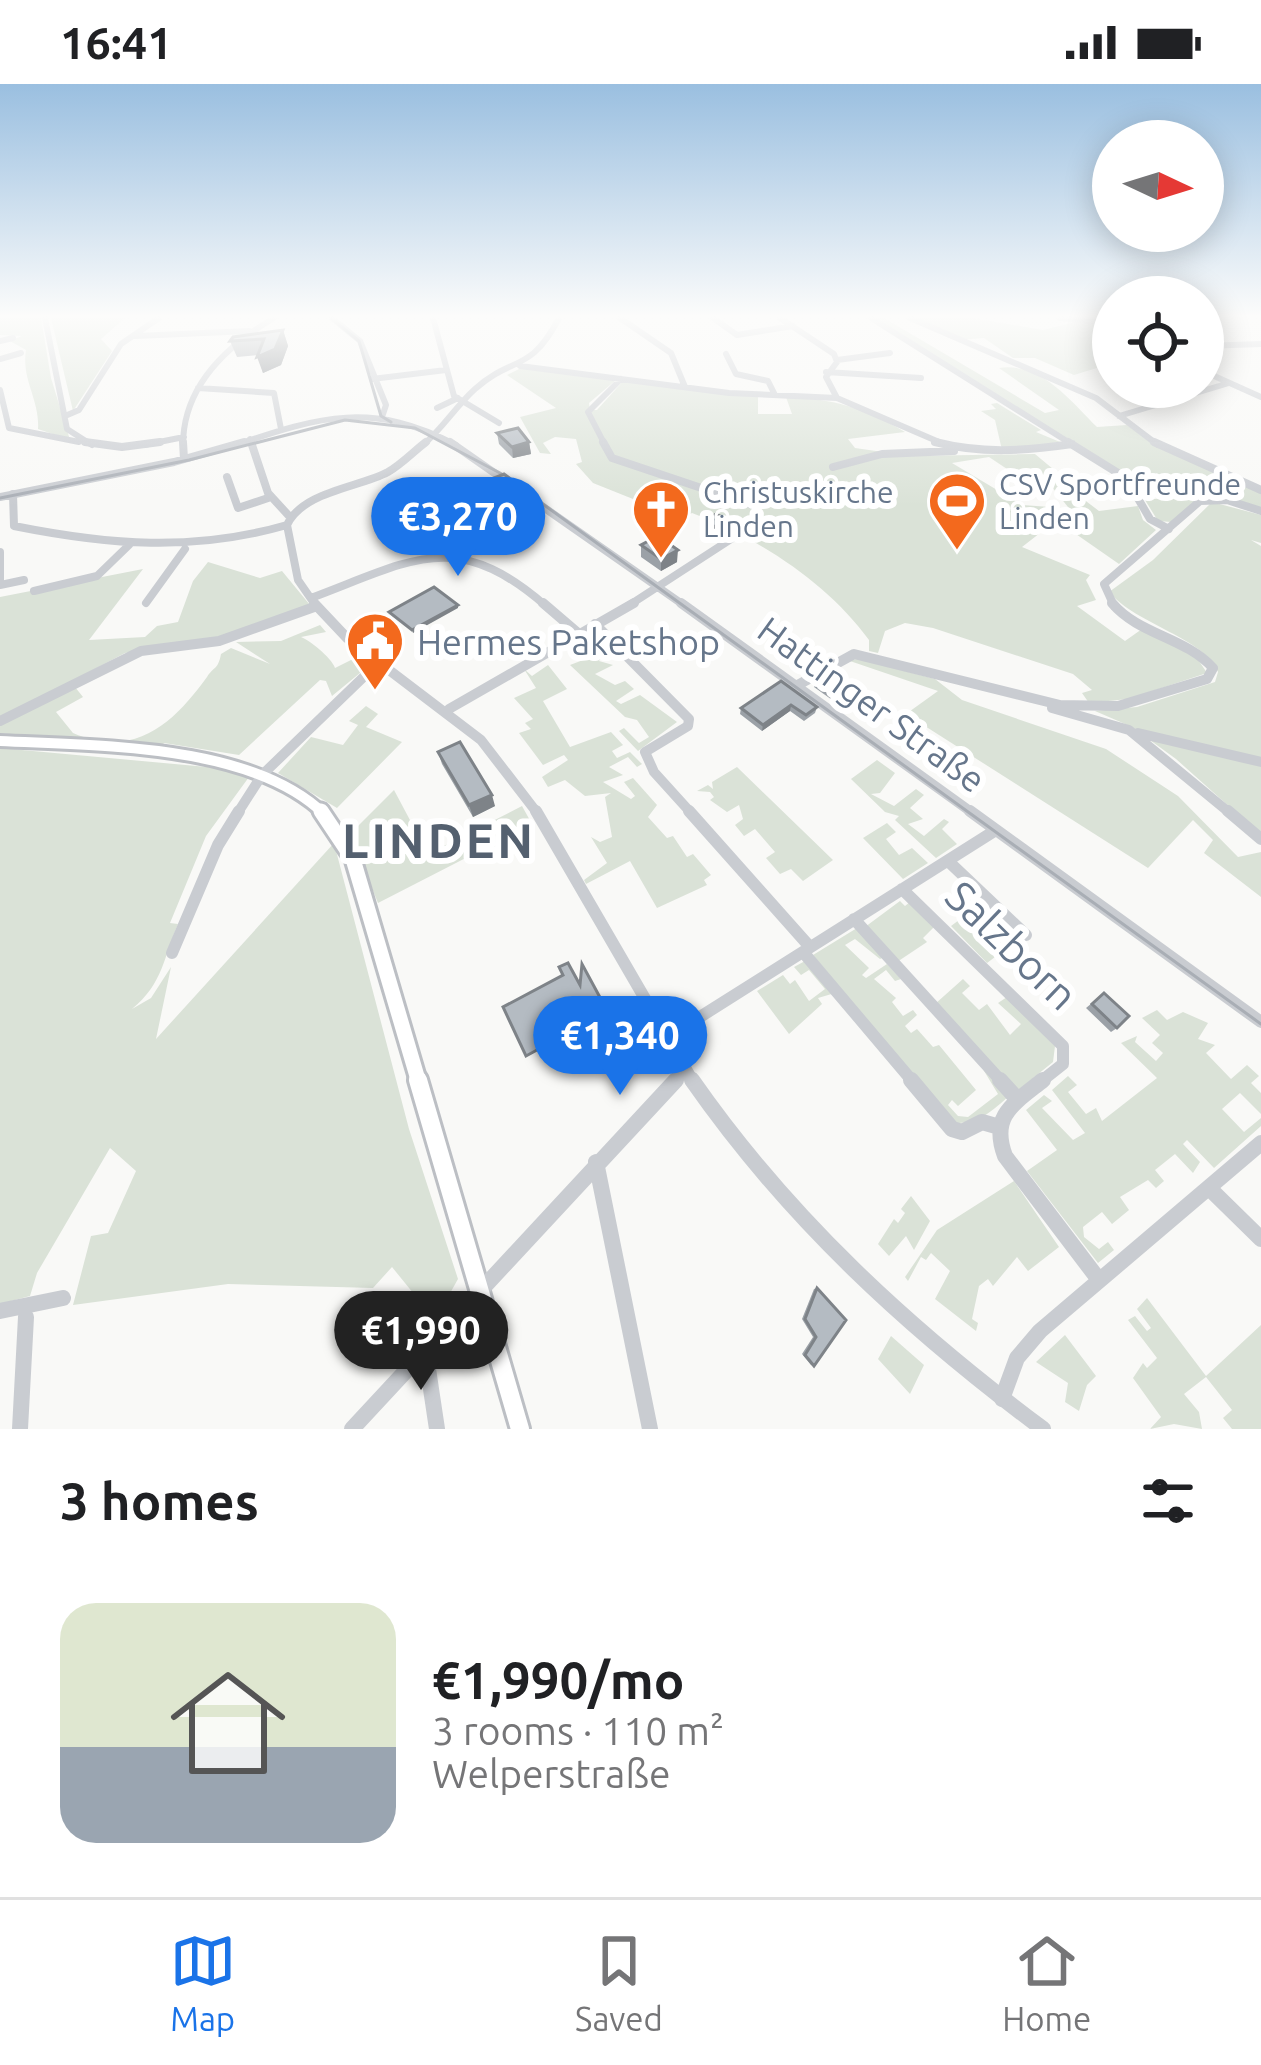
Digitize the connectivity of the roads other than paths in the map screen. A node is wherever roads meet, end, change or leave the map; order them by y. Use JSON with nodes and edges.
{"nodes":[{"id":1,"x":58,"y":381,"type":"edge"},
{"id":2,"x":96,"y":381,"type":"edge"},
{"id":3,"x":204,"y":381,"type":"edge"},
{"id":4,"x":372,"y":381,"type":"edge"},
{"id":5,"x":451,"y":381,"type":"edge"},
{"id":6,"x":491,"y":381,"type":"edge"},
{"id":7,"x":619,"y":381,"type":"edge"},
{"id":8,"x":635,"y":381,"type":"edge"},
{"id":9,"x":684,"y":381,"type":"edge"},
{"id":10,"x":764,"y":381,"type":"edge"},
{"id":11,"x":830,"y":381,"type":"edge"},
{"id":12,"x":971,"y":381,"type":"edge"},
{"id":13,"x":1048,"y":381,"type":"edge"},
{"id":14,"x":1224,"y":381,"type":"edge"},
{"id":15,"x":1229,"y":383,"type":"junction"},
{"id":16,"x":685,"y":387,"type":"junction"},
{"id":17,"x":198,"y":388,"type":"junction"},
{"id":18,"x":0,"y":390,"type":"edge"},
{"id":19,"x":775,"y":394,"type":"junction"},
{"id":20,"x":1261,"y":397,"type":"edge"},
{"id":21,"x":837,"y":398,"type":"junction"},
{"id":22,"x":460,"y":399,"type":"junction"},
{"id":23,"x":437,"y":408,"type":"dead end"},
{"id":24,"x":381,"y":413,"type":"junction"},
{"id":25,"x":64,"y":416,"type":"junction"},
{"id":26,"x":1119,"y":416,"type":"junction"},
{"id":27,"x":330,"y":420,"type":"junction"},
{"id":28,"x":499,"y":423,"type":"dead end"},
{"id":29,"x":281,"y":429,"type":"junction"},
{"id":30,"x":184,"y":437,"type":"junction"},
{"id":31,"x":436,"y":439,"type":"junction"},
{"id":32,"x":250,"y":440,"type":"junction"},
{"id":33,"x":79,"y":442,"type":"junction"},
{"id":34,"x":1072,"y":444,"type":"junction"},
{"id":35,"x":956,"y":448,"type":"junction"},
{"id":36,"x":184,"y":459,"type":"junction"},
{"id":37,"x":833,"y":467,"type":"dead end"},
{"id":38,"x":227,"y":477,"type":"dead end"},
{"id":39,"x":1261,"y":490,"type":"edge"},
{"id":40,"x":13,"y":494,"type":"junction"},
{"id":41,"x":0,"y":497,"type":"edge"},
{"id":42,"x":271,"y":497,"type":"junction"},
{"id":43,"x":755,"y":506,"type":"dead end"},
{"id":44,"x":1261,"y":512,"type":"edge"},
{"id":45,"x":289,"y":521,"type":"junction"},
{"id":46,"x":1169,"y":529,"type":"junction"},
{"id":47,"x":746,"y":530,"type":"dead end"},
{"id":48,"x":129,"y":545,"type":"junction"},
{"id":49,"x":185,"y":549,"type":"junction"},
{"id":50,"x":0,"y":552,"type":"edge"},
{"id":51,"x":24,"y":580,"type":"dead end"},
{"id":52,"x":0,"y":585,"type":"edge"},
{"id":53,"x":658,"y":587,"type":"junction"},
{"id":54,"x":34,"y":592,"type":"dead end"},
{"id":55,"x":314,"y":602,"type":"junction"},
{"id":56,"x":146,"y":603,"type":"dead end"},
{"id":57,"x":596,"y":624,"type":"junction"},
{"id":58,"x":578,"y":633,"type":"junction"},
{"id":59,"x":377,"y":664,"type":"junction"},
{"id":60,"x":796,"y":686,"type":"junction"},
{"id":61,"x":1044,"y":702,"type":"junction"},
{"id":62,"x":449,"y":709,"type":"junction"},
{"id":63,"x":0,"y":721,"type":"edge"},
{"id":64,"x":1129,"y":730,"type":"junction"},
{"id":65,"x":0,"y":741,"type":"edge"},
{"id":66,"x":1261,"y":762,"type":"edge"},
{"id":67,"x":262,"y":775,"type":"junction"},
{"id":68,"x":996,"y":830,"type":"junction"},
{"id":69,"x":1261,"y":839,"type":"edge"},
{"id":70,"x":948,"y":861,"type":"junction"},
{"id":71,"x":902,"y":889,"type":"junction"},
{"id":72,"x":854,"y":919,"type":"junction"},
{"id":73,"x":1026,"y":935,"type":"dead end"},
{"id":74,"x":806,"y":949,"type":"junction"},
{"id":75,"x":172,"y":953,"type":"dead end"},
{"id":76,"x":1261,"y":1022,"type":"edge"},
{"id":77,"x":665,"y":1039,"type":"junction"},
{"id":78,"x":685,"y":1071,"type":"junction"},
{"id":79,"x":1018,"y":1100,"type":"junction"},
{"id":80,"x":996,"y":1126,"type":"junction"},
{"id":81,"x":1261,"y":1143,"type":"edge"},
{"id":82,"x":596,"y":1162,"type":"junction"},
{"id":83,"x":1209,"y":1188,"type":"junction"},
{"id":84,"x":1261,"y":1239,"type":"edge"},
{"id":85,"x":1099,"y":1280,"type":"junction"},
{"id":86,"x":480,"y":1288,"type":"junction"},
{"id":87,"x":63,"y":1298,"type":"dead end"},
{"id":88,"x":0,"y":1311,"type":"edge"},
{"id":89,"x":26,"y":1317,"type":"dead end"},
{"id":90,"x":425,"y":1349,"type":"junction"},
{"id":91,"x":1002,"y":1399,"type":"junction"},
{"id":92,"x":20,"y":1429,"type":"edge"},
{"id":93,"x":352,"y":1429,"type":"edge"},
{"id":94,"x":437,"y":1429,"type":"edge"},
{"id":95,"x":520,"y":1429,"type":"edge"},
{"id":96,"x":650,"y":1429,"type":"edge"},
{"id":97,"x":1043,"y":1429,"type":"edge"}],
"edges":[{"from":1,"to":25,"type":"street"},
{"from":2,"to":25,"type":"street"},
{"from":3,"to":17,"type":"street"},
{"from":4,"to":24,"type":"street"},
{"from":5,"to":22,"type":"street"},
{"from":6,"to":22,"type":"street"},
{"from":7,"to":43,"type":"street"},
{"from":8,"to":16,"type":"street"},
{"from":9,"to":16,"type":"street"},
{"from":10,"to":19,"type":"street"},
{"from":11,"to":21,"type":"street"},
{"from":12,"to":34,"type":"street"},
{"from":13,"to":26,"type":"street"},
{"from":14,"to":15,"type":"street"},
{"from":15,"to":20,"type":"street"},
{"from":15,"to":26,"type":"street"},
{"from":16,"to":19,"type":"street"},
{"from":17,"to":29,"type":"street"},
{"from":17,"to":30,"type":"street"},
{"from":18,"to":33,"type":"street"},
{"from":19,"to":21,"type":"street"},
{"from":21,"to":35,"type":"street"},
{"from":22,"to":23,"type":"street"},
{"from":22,"to":28,"type":"street"},
{"from":22,"to":31,"type":"street"},
{"from":24,"to":27,"type":"street","name":"Hattinger Straße"},
{"from":24,"to":27,"type":"street","name":"Hattinger Straße"},
{"from":24,"to":31,"type":"street","name":"Hattinger Straße"},
{"from":25,"to":33,"type":"street"},
{"from":26,"to":39,"type":"street"},
{"from":27,"to":29,"type":"street","name":"Hattinger Straße"},
{"from":29,"to":32,"type":"street","name":"Hattinger Straße"},
{"from":30,"to":33,"type":"street"},
{"from":30,"to":36,"type":"street"},
{"from":31,"to":45,"type":"street"},
{"from":31,"to":53,"type":"street","name":"Hattinger Straße"},
{"from":32,"to":36,"type":"street","name":"Hattinger Straße"},
{"from":32,"to":42,"type":"street"},
{"from":34,"to":35,"type":"street"},
{"from":34,"to":46,"type":"street"},
{"from":35,"to":37,"type":"street"},
{"from":36,"to":40,"type":"street","name":"Hattinger Straße"},
{"from":38,"to":42,"type":"street"},
{"from":40,"to":41,"type":"street","name":"Hattinger Straße"},
{"from":40,"to":48,"type":"street"},
{"from":42,"to":45,"type":"street"},
{"from":44,"to":46,"type":"street"},
{"from":45,"to":49,"type":"street"},
{"from":45,"to":55,"type":"street"},
{"from":46,"to":61,"type":"street"},
{"from":47,"to":53,"type":"street"},
{"from":48,"to":49,"type":"street"},
{"from":48,"to":54,"type":"street"},
{"from":49,"to":56,"type":"street"},
{"from":50,"to":52,"type":"street"},
{"from":51,"to":52,"type":"street"},
{"from":53,"to":57,"type":"street"},
{"from":53,"to":60,"type":"street","name":"Hattinger Straße"},
{"from":55,"to":58,"type":"street"},
{"from":55,"to":59,"type":"street"},
{"from":55,"to":63,"type":"street"},
{"from":57,"to":58,"type":"street"},
{"from":57,"to":74,"type":"street"},
{"from":58,"to":62,"type":"street"},
{"from":59,"to":62,"type":"street"},
{"from":59,"to":67,"type":"street"},
{"from":60,"to":61,"type":"street"},
{"from":60,"to":68,"type":"street","name":"Hattinger Straße"},
{"from":61,"to":64,"type":"street"},
{"from":62,"to":77,"type":"street"},
{"from":64,"to":66,"type":"street"},
{"from":64,"to":69,"type":"street"},
{"from":65,"to":67,"type":"main road"},
{"from":67,"to":75,"type":"street"},
{"from":67,"to":86,"type":"main road"},
{"from":68,"to":70,"type":"street"},
{"from":68,"to":76,"type":"street","name":"Hattinger Straße"},
{"from":70,"to":71,"type":"street"},
{"from":70,"to":73,"type":"street"},
{"from":71,"to":72,"type":"street"},
{"from":71,"to":79,"type":"street","name":"Salzborn"},
{"from":72,"to":74,"type":"street"},
{"from":72,"to":79,"type":"street"},
{"from":74,"to":77,"type":"street"},
{"from":74,"to":80,"type":"street"},
{"from":77,"to":78,"type":"street"},
{"from":78,"to":82,"type":"street"},
{"from":78,"to":91,"type":"street"},
{"from":79,"to":80,"type":"street","name":"Salzborn"},
{"from":80,"to":85,"type":"street"},
{"from":81,"to":83,"type":"street"},
{"from":82,"to":86,"type":"street"},
{"from":82,"to":96,"type":"street"},
{"from":83,"to":84,"type":"street"},
{"from":83,"to":85,"type":"street"},
{"from":85,"to":91,"type":"street"},
{"from":86,"to":90,"type":"street"},
{"from":86,"to":95,"type":"main road"},
{"from":87,"to":88,"type":"street"},
{"from":89,"to":92,"type":"street"},
{"from":90,"to":93,"type":"street"},
{"from":90,"to":94,"type":"street"},
{"from":91,"to":97,"type":"street"}]}
